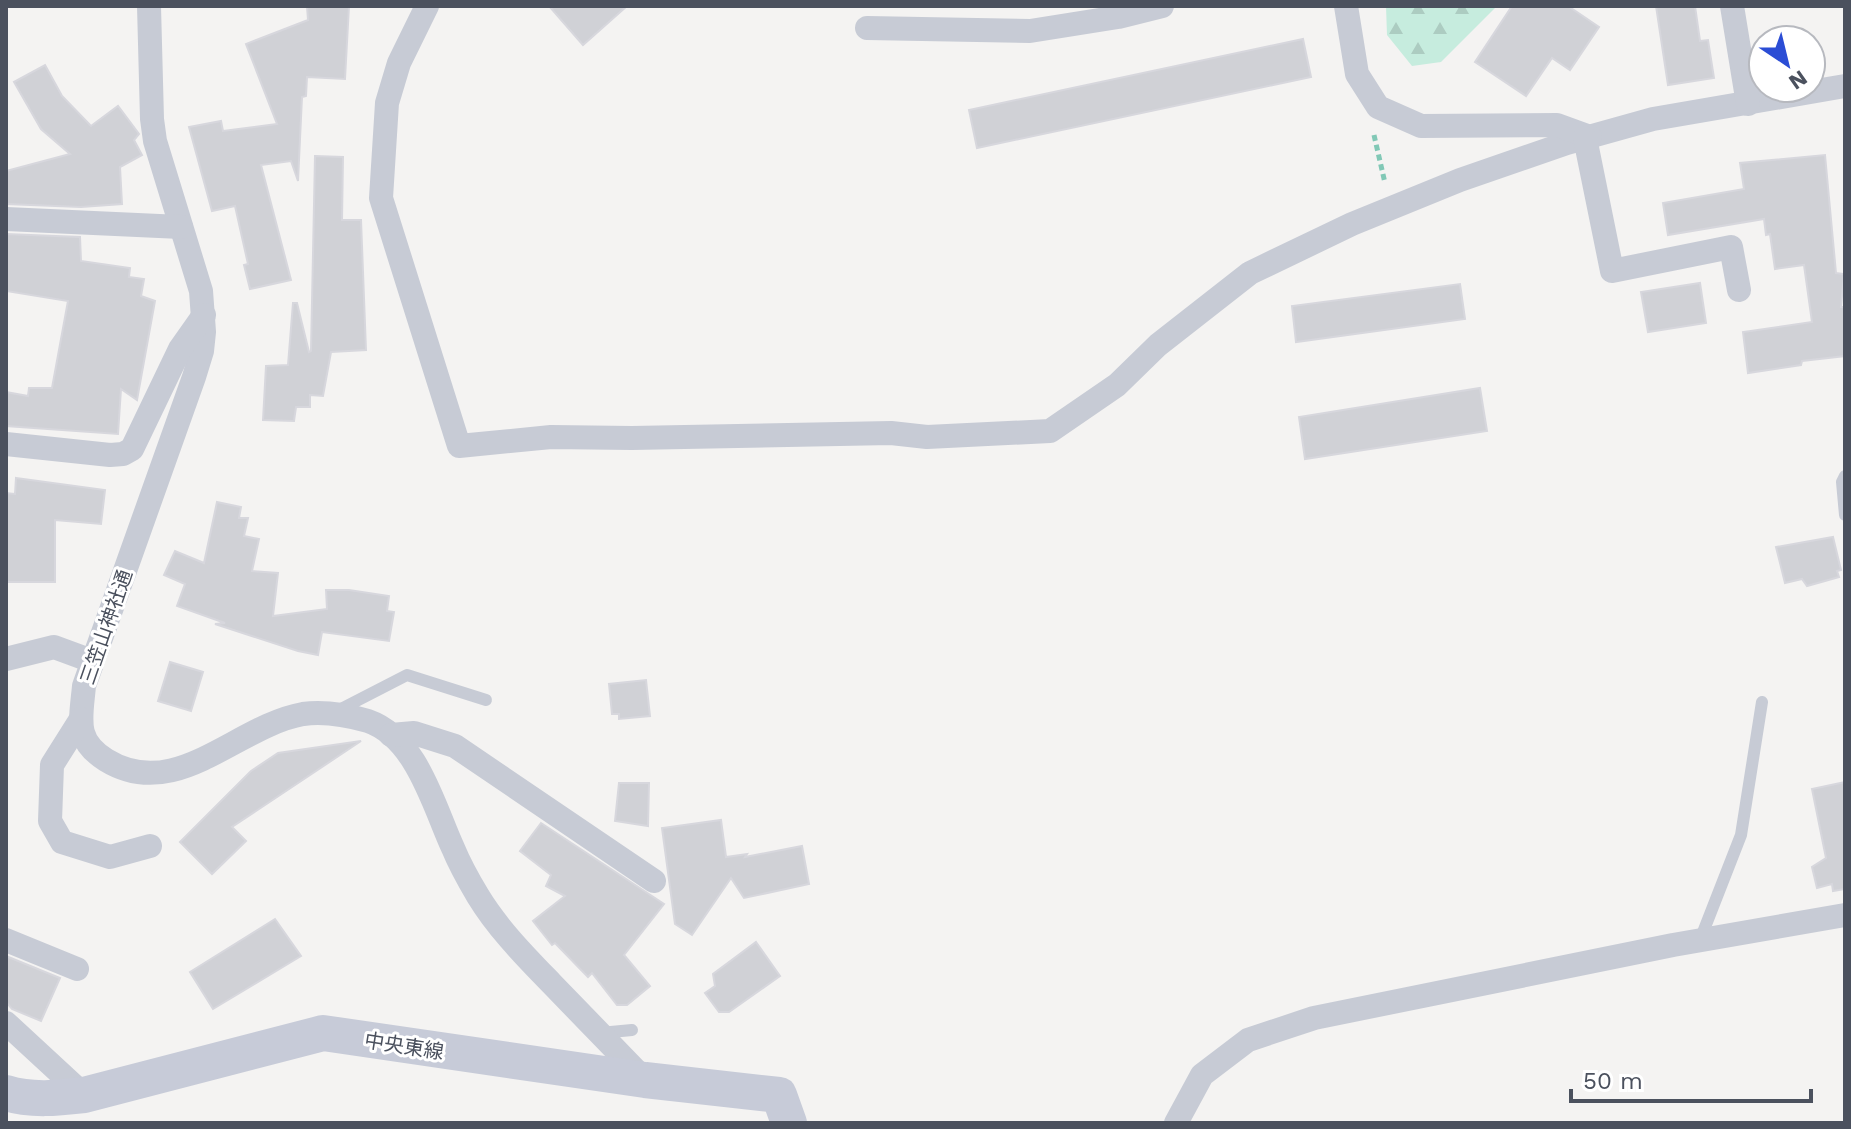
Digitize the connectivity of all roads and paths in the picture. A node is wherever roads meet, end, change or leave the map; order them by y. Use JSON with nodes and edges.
{"nodes":[{"id":1,"x":149,"y":6,"type":"edge"},
{"id":2,"x":427,"y":6,"type":"edge"},
{"id":3,"x":1162,"y":6,"type":"edge"},
{"id":4,"x":1346,"y":6,"type":"edge"},
{"id":5,"x":1732,"y":6,"type":"edge"},
{"id":6,"x":867,"y":28,"type":"dead end"},
{"id":7,"x":1747,"y":98,"type":"edge"},
{"id":8,"x":1748,"y":104,"type":"edge"},
{"id":9,"x":1378,"y":107,"type":"junction"},
{"id":10,"x":1587,"y":137,"type":"junction"},
{"id":11,"x":1391,"y":208,"type":"junction"},
{"id":12,"x":6,"y":219,"type":"edge"},
{"id":13,"x":181,"y":227,"type":"junction"},
{"id":14,"x":1739,"y":290,"type":"dead end"},
{"id":15,"x":204,"y":315,"type":"junction"},
{"id":16,"x":6,"y":444,"type":"edge"},
{"id":17,"x":1845,"y":476,"type":"edge"},
{"id":18,"x":1845,"y":515,"type":"edge"},
{"id":19,"x":6,"y":659,"type":"edge"},
{"id":20,"x":92,"y":661,"type":"junction"},
{"id":21,"x":486,"y":700,"type":"dead end"},
{"id":22,"x":1762,"y":702,"type":"dead end"},
{"id":23,"x":331,"y":714,"type":"junction"},
{"id":24,"x":81,"y":719,"type":"junction"},
{"id":25,"x":391,"y":735,"type":"junction"},
{"id":26,"x":150,"y":846,"type":"dead end"},
{"id":27,"x":654,"y":881,"type":"dead end"},
{"id":28,"x":1845,"y":915,"type":"edge"},
{"id":29,"x":6,"y":940,"type":"edge"},
{"id":30,"x":1700,"y":940,"type":"junction"},
{"id":31,"x":77,"y":969,"type":"dead end"},
{"id":32,"x":6,"y":1023,"type":"edge"},
{"id":33,"x":632,"y":1030,"type":"dead end"},
{"id":34,"x":600,"y":1033,"type":"junction"},
{"id":35,"x":645,"y":1080,"type":"junction"},
{"id":36,"x":6,"y":1093,"type":"edge"},
{"id":37,"x":84,"y":1095,"type":"junction"},
{"id":38,"x":789,"y":1123,"type":"edge"},
{"id":39,"x":1176,"y":1123,"type":"edge"}],
"edges":[{"from":1,"to":13,"type":"street","name":"三笠山神社通"},
{"from":2,"to":11,"type":"street"},
{"from":3,"to":6,"type":"street"},
{"from":4,"to":9,"type":"street"},
{"from":5,"to":7,"type":"street"},
{"from":8,"to":10,"type":"street"},
{"from":9,"to":10,"type":"street"},
{"from":9,"to":11,"type":"path"},
{"from":10,"to":11,"type":"street"},
{"from":10,"to":14,"type":"street"},
{"from":12,"to":13,"type":"street"},
{"from":13,"to":15,"type":"street","name":"三笠山神社通"},
{"from":15,"to":16,"type":"street"},
{"from":15,"to":20,"type":"street","name":"三笠山神社通"},
{"from":17,"to":18,"type":"lane"},
{"from":19,"to":20,"type":"street"},
{"from":20,"to":24,"type":"street","name":"三笠山神社通"},
{"from":21,"to":23,"type":"lane"},
{"from":22,"to":30,"type":"lane"},
{"from":23,"to":24,"type":"street"},
{"from":23,"to":25,"type":"street"},
{"from":24,"to":26,"type":"street"},
{"from":25,"to":27,"type":"street"},
{"from":25,"to":34,"type":"street"},
{"from":28,"to":30,"type":"street"},
{"from":29,"to":31,"type":"street"},
{"from":30,"to":39,"type":"street"},
{"from":32,"to":37,"type":"street"},
{"from":33,"to":34,"type":"lane"},
{"from":34,"to":35,"type":"street"},
{"from":35,"to":37,"type":"main road","name":"中央東線"},
{"from":35,"to":38,"type":"main road","name":"中央東線"},
{"from":36,"to":37,"type":"main road","name":"中央東線"}]}
